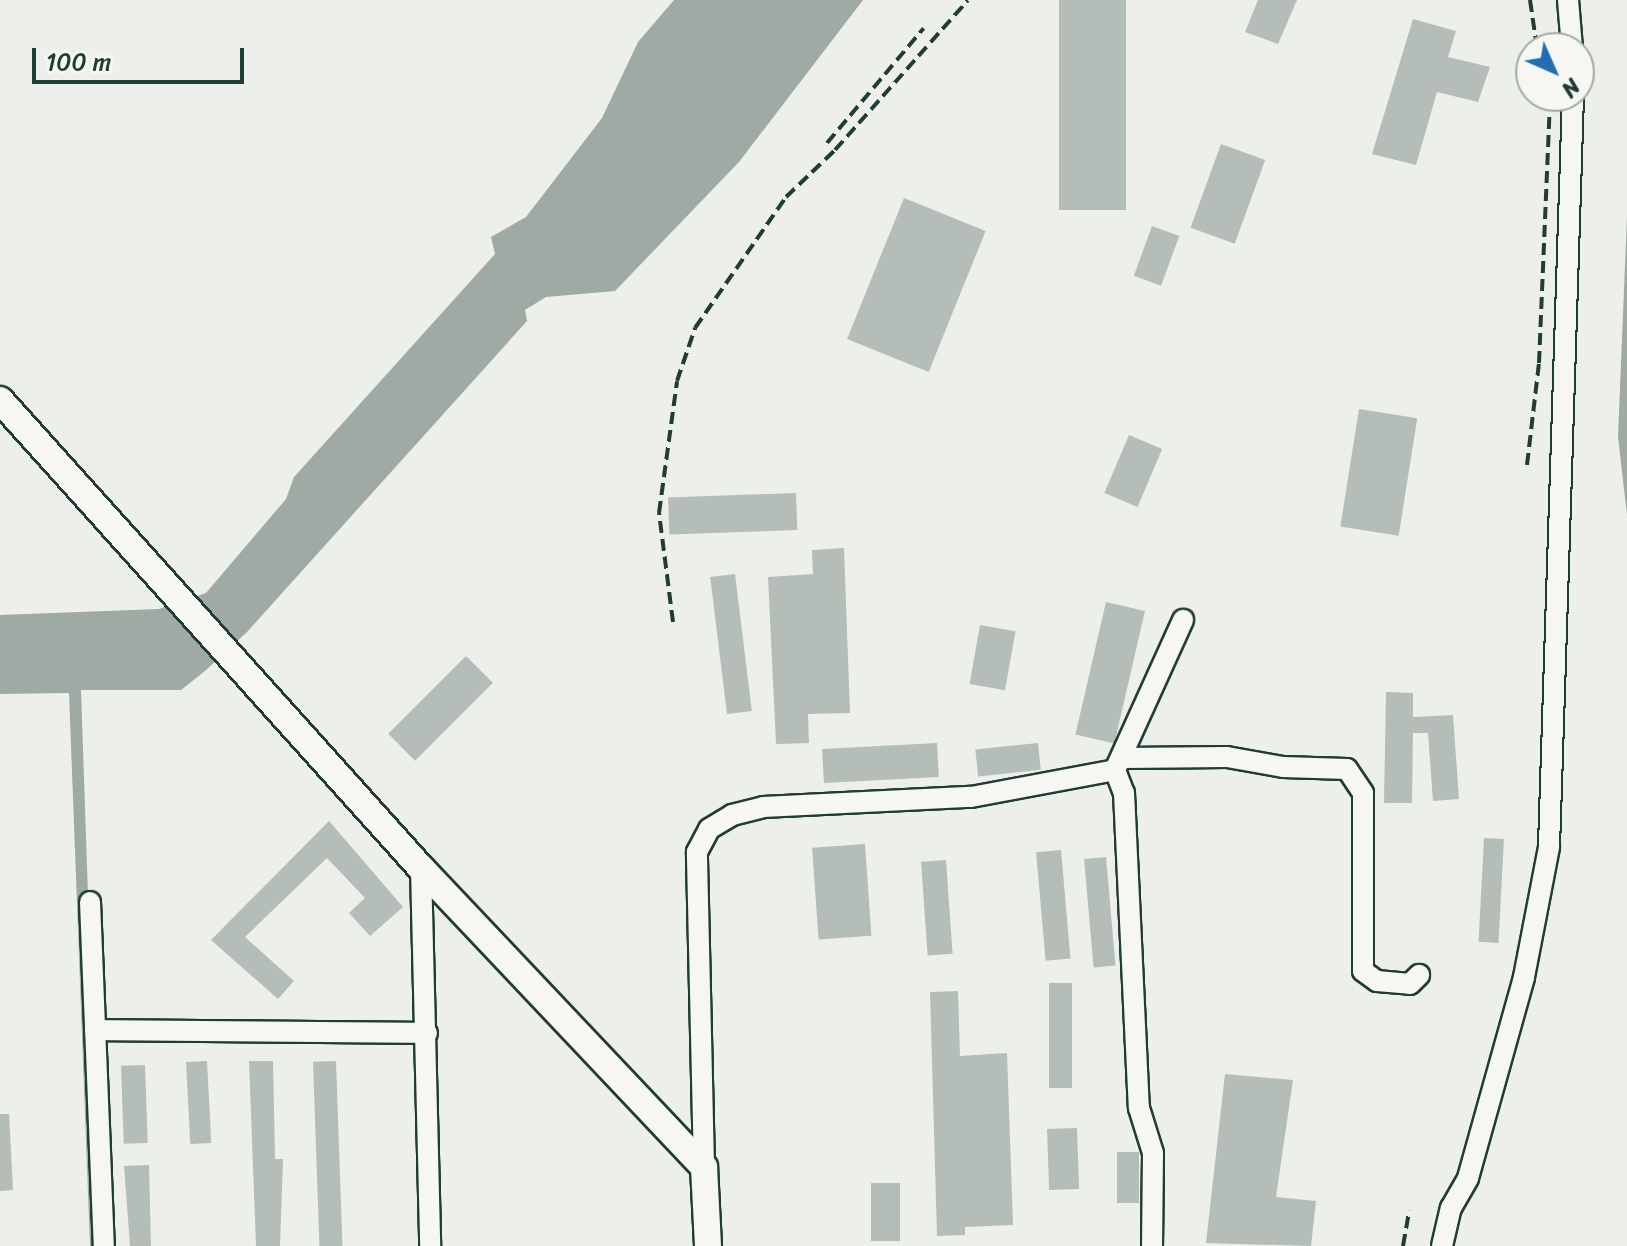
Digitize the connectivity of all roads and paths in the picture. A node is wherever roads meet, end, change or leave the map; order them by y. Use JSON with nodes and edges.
{"nodes":[{"id":1,"x":1568,"y":0,"type":"edge"},
{"id":2,"x":1571,"y":32,"type":"edge"},
{"id":3,"x":1572,"y":112,"type":"edge"},
{"id":4,"x":0,"y":400,"type":"edge"},
{"id":5,"x":1183,"y":620,"type":"dead end"},
{"id":6,"x":1119,"y":764,"type":"junction"},
{"id":7,"x":421,"y":868,"type":"junction"},
{"id":8,"x":90,"y":902,"type":"dead end"},
{"id":9,"x":1419,"y":975,"type":"dead end"},
{"id":10,"x":95,"y":1030,"type":"junction"},
{"id":11,"x":427,"y":1033,"type":"junction"},
{"id":12,"x":704,"y":1167,"type":"junction"},
{"id":13,"x":104,"y":1246,"type":"edge"},
{"id":14,"x":430,"y":1246,"type":"edge"},
{"id":15,"x":708,"y":1246,"type":"edge"},
{"id":16,"x":1152,"y":1246,"type":"edge"},
{"id":17,"x":1442,"y":1246,"type":"edge"}],
"edges":[{"from":1,"to":2,"type":"street"},
{"from":3,"to":17,"type":"street"},
{"from":4,"to":7,"type":"main road"},
{"from":5,"to":6,"type":"street"},
{"from":6,"to":9,"type":"street"},
{"from":6,"to":12,"type":"street"},
{"from":6,"to":16,"type":"street"},
{"from":7,"to":11,"type":"street"},
{"from":7,"to":12,"type":"main road"},
{"from":8,"to":10,"type":"street"},
{"from":10,"to":11,"type":"street"},
{"from":10,"to":13,"type":"street"},
{"from":11,"to":14,"type":"street"},
{"from":12,"to":15,"type":"main road"}]}
